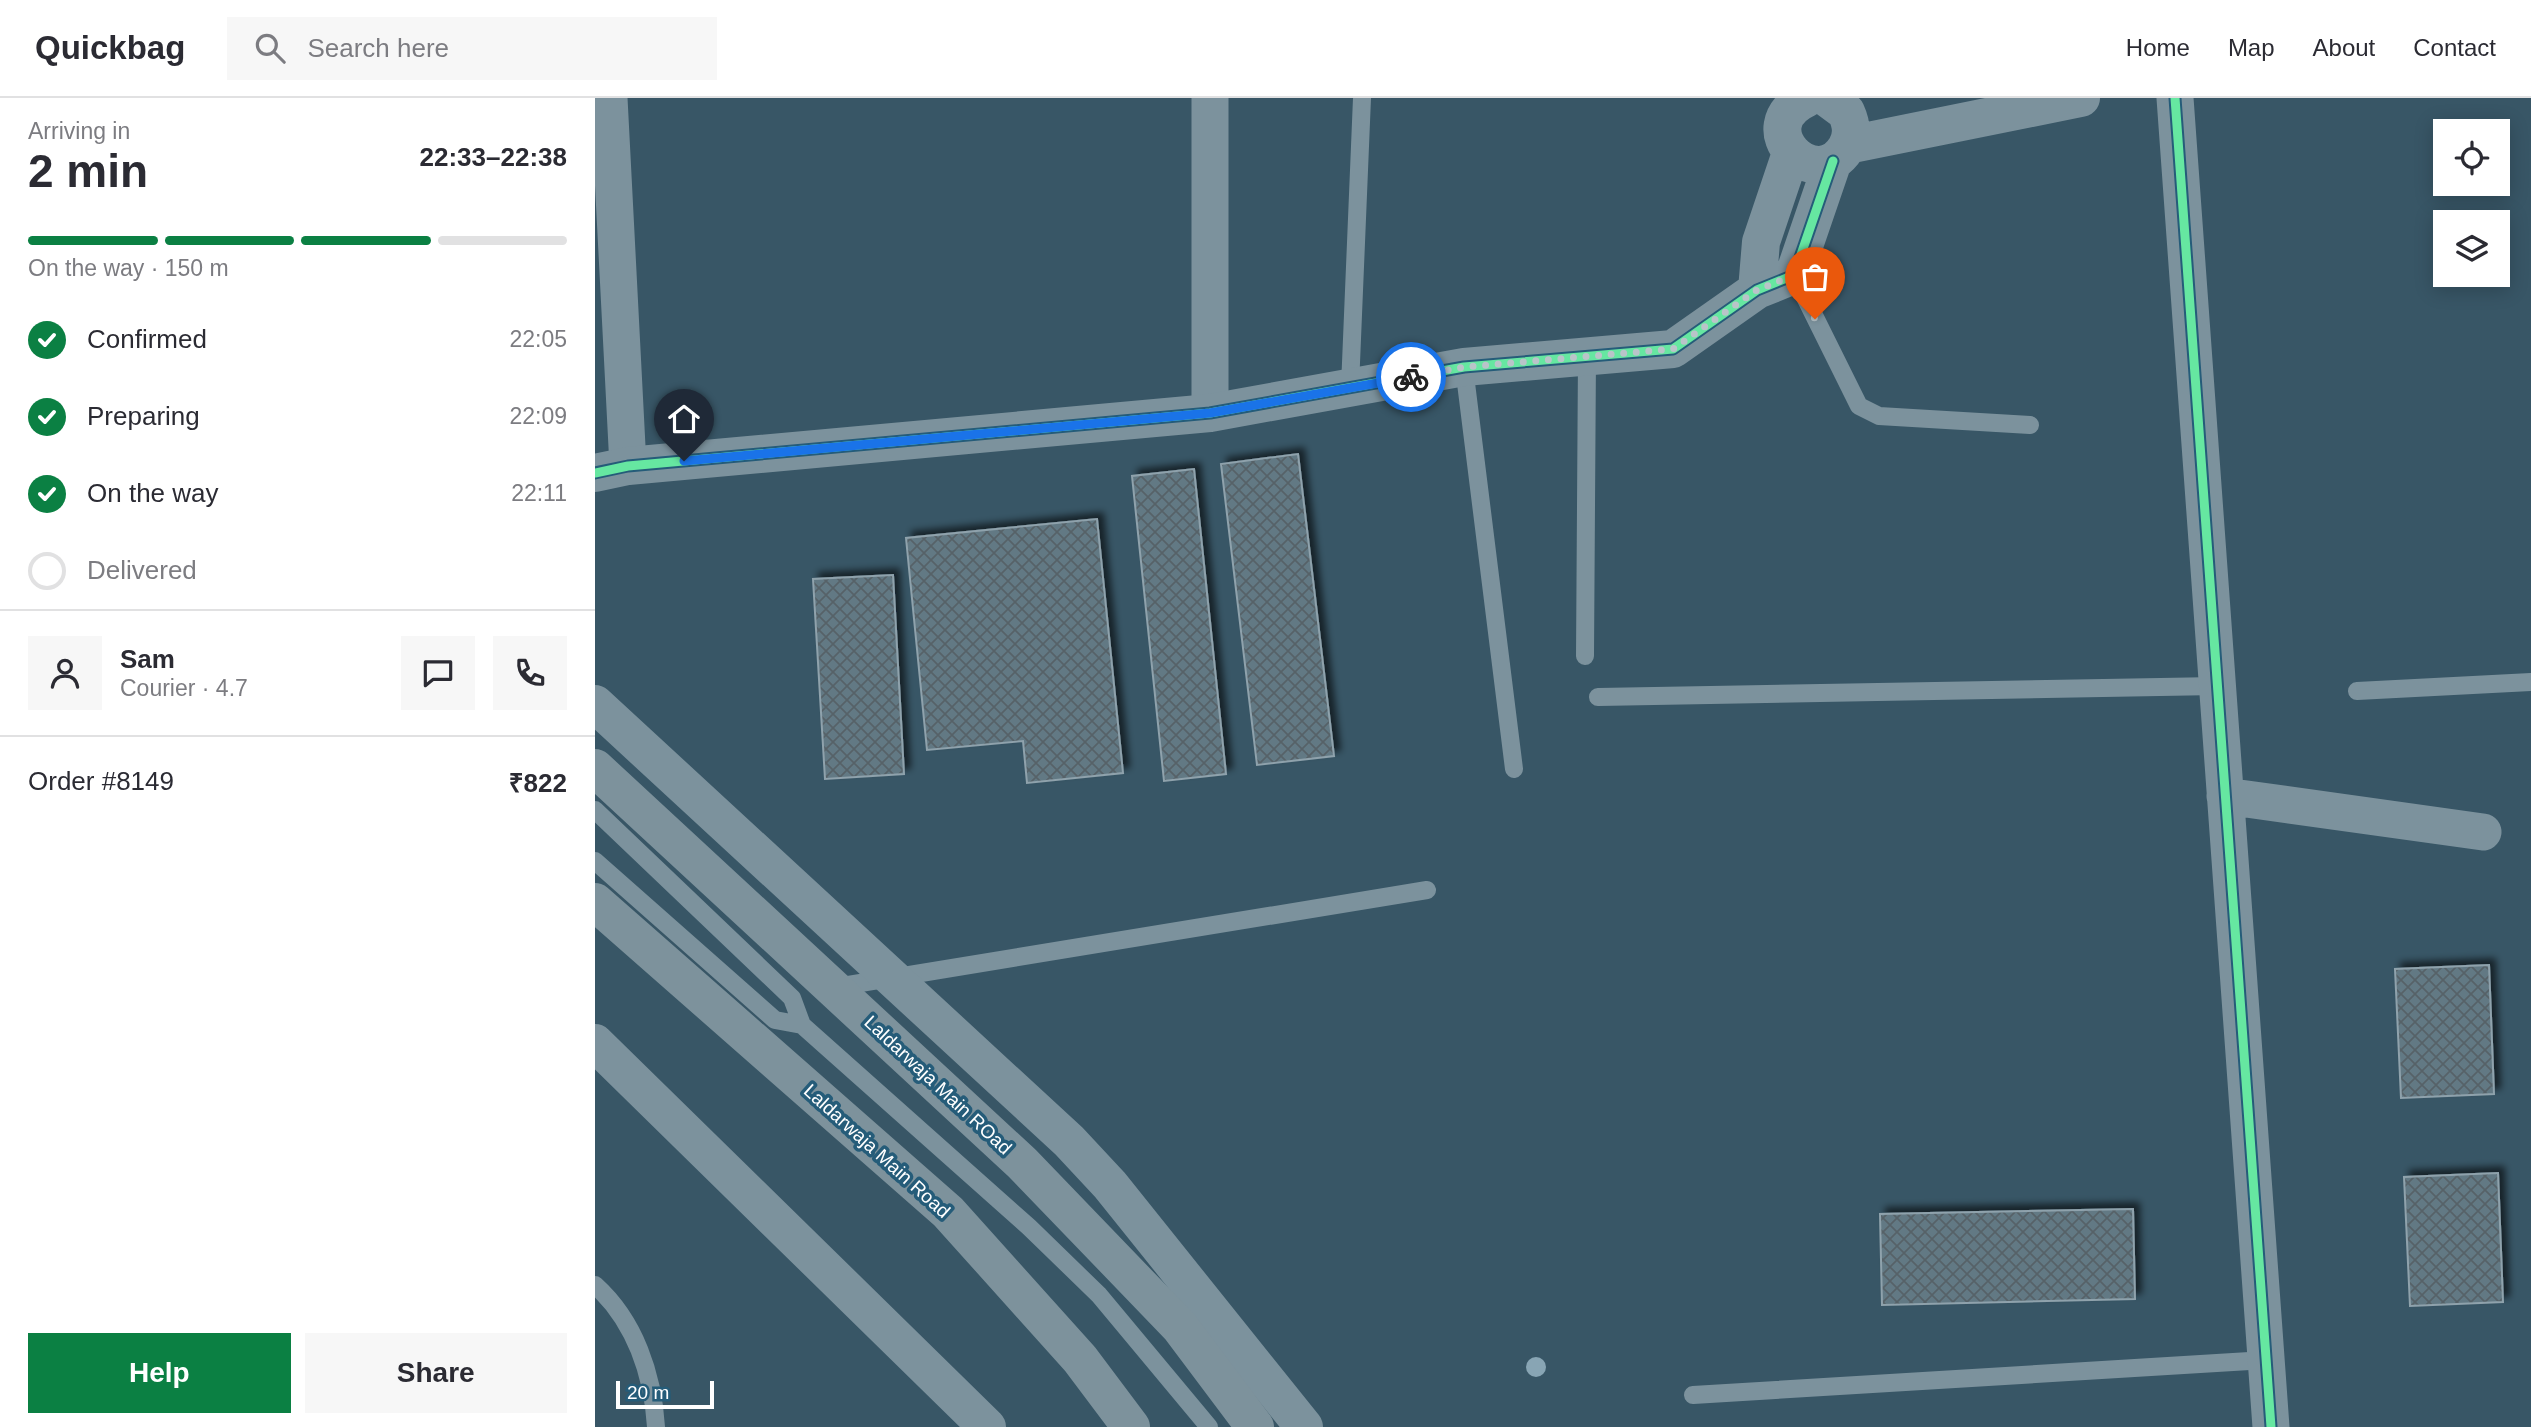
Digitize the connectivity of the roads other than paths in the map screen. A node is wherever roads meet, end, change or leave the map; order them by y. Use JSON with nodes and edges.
{"nodes":[{"id":1,"x":610,"y":98,"type":"edge"},
{"id":2,"x":1210,"y":98,"type":"edge"},
{"id":3,"x":1361,"y":98,"type":"edge"},
{"id":4,"x":2081,"y":98,"type":"edge"},
{"id":5,"x":2175,"y":98,"type":"edge"},
{"id":6,"x":1809,"y":109,"type":"edge"},
{"id":7,"x":1840,"y":153,"type":"junction"},
{"id":8,"x":1794,"y":275,"type":"junction"},
{"id":9,"x":1757,"y":290,"type":"junction"},
{"id":10,"x":1587,"y":356,"type":"junction"},
{"id":11,"x":1464,"y":367,"type":"junction"},
{"id":12,"x":1350,"y":387,"type":"junction"},
{"id":13,"x":1210,"y":413,"type":"junction"},
{"id":14,"x":2030,"y":425,"type":"dead end"},
{"id":15,"x":612,"y":470,"type":"edge"},
{"id":16,"x":1585,"y":656,"type":"dead end"},
{"id":17,"x":2531,"y":682,"type":"edge"},
{"id":18,"x":2217,"y":686,"type":"junction"},
{"id":19,"x":2357,"y":691,"type":"dead end"},
{"id":20,"x":1598,"y":697,"type":"dead end"},
{"id":21,"x":595,"y":704,"type":"edge"},
{"id":22,"x":595,"y":768,"type":"edge"},
{"id":23,"x":1514,"y":769,"type":"dead end"},
{"id":24,"x":2225,"y":796,"type":"junction"},
{"id":25,"x":595,"y":810,"type":"edge"},
{"id":26,"x":2483,"y":832,"type":"dead end"},
{"id":27,"x":595,"y":861,"type":"edge"},
{"id":28,"x":1427,"y":890,"type":"dead end"},
{"id":29,"x":595,"y":902,"type":"edge"},
{"id":30,"x":891,"y":978,"type":"junction"},
{"id":31,"x":832,"y":988,"type":"junction"},
{"id":32,"x":801,"y":1025,"type":"junction"},
{"id":33,"x":595,"y":1043,"type":"edge"},
{"id":34,"x":595,"y":1285,"type":"edge"},
{"id":35,"x":2266,"y":1360,"type":"junction"},
{"id":36,"x":1692,"y":1395,"type":"dead end"},
{"id":37,"x":656,"y":1427,"type":"edge"},
{"id":38,"x":987,"y":1427,"type":"edge"},
{"id":39,"x":1131,"y":1427,"type":"edge"},
{"id":40,"x":1209,"y":1427,"type":"edge"},
{"id":41,"x":1255,"y":1427,"type":"edge"},
{"id":42,"x":1304,"y":1427,"type":"edge"},
{"id":43,"x":2271,"y":1427,"type":"edge"}],
"edges":[{"from":1,"to":15,"type":"street"},
{"from":2,"to":13,"type":"street"},
{"from":3,"to":12,"type":"lane"},
{"from":4,"to":7,"type":"street"},
{"from":5,"to":18,"type":"street"},
{"from":6,"to":7,"type":"street"},
{"from":6,"to":7,"type":"street"},
{"from":6,"to":9,"type":"street"},
{"from":7,"to":8,"type":"street"},
{"from":8,"to":9,"type":"street"},
{"from":8,"to":14,"type":"lane"},
{"from":9,"to":10,"type":"street"},
{"from":10,"to":11,"type":"street"},
{"from":10,"to":16,"type":"lane"},
{"from":11,"to":12,"type":"street"},
{"from":11,"to":23,"type":"lane"},
{"from":12,"to":13,"type":"street"},
{"from":13,"to":15,"type":"street"},
{"from":17,"to":19,"type":"lane"},
{"from":18,"to":20,"type":"lane"},
{"from":18,"to":24,"type":"street"},
{"from":21,"to":30,"type":"street"},
{"from":22,"to":31,"type":"highway","name":"Laldarwaja Main ROad"},
{"from":24,"to":26,"type":"street"},
{"from":24,"to":35,"type":"street"},
{"from":25,"to":32,"type":"lane"},
{"from":27,"to":32,"type":"lane"},
{"from":28,"to":30,"type":"lane"},
{"from":29,"to":39,"type":"highway","name":"Laldarwaja Main Road"},
{"from":30,"to":31,"type":"lane"},
{"from":30,"to":42,"type":"street"},
{"from":31,"to":41,"type":"highway","name":"Laldarwaja Main ROad"},
{"from":32,"to":40,"type":"lane"},
{"from":33,"to":38,"type":"street"},
{"from":34,"to":37,"type":"lane"},
{"from":35,"to":36,"type":"lane"},
{"from":35,"to":43,"type":"street"}]}
